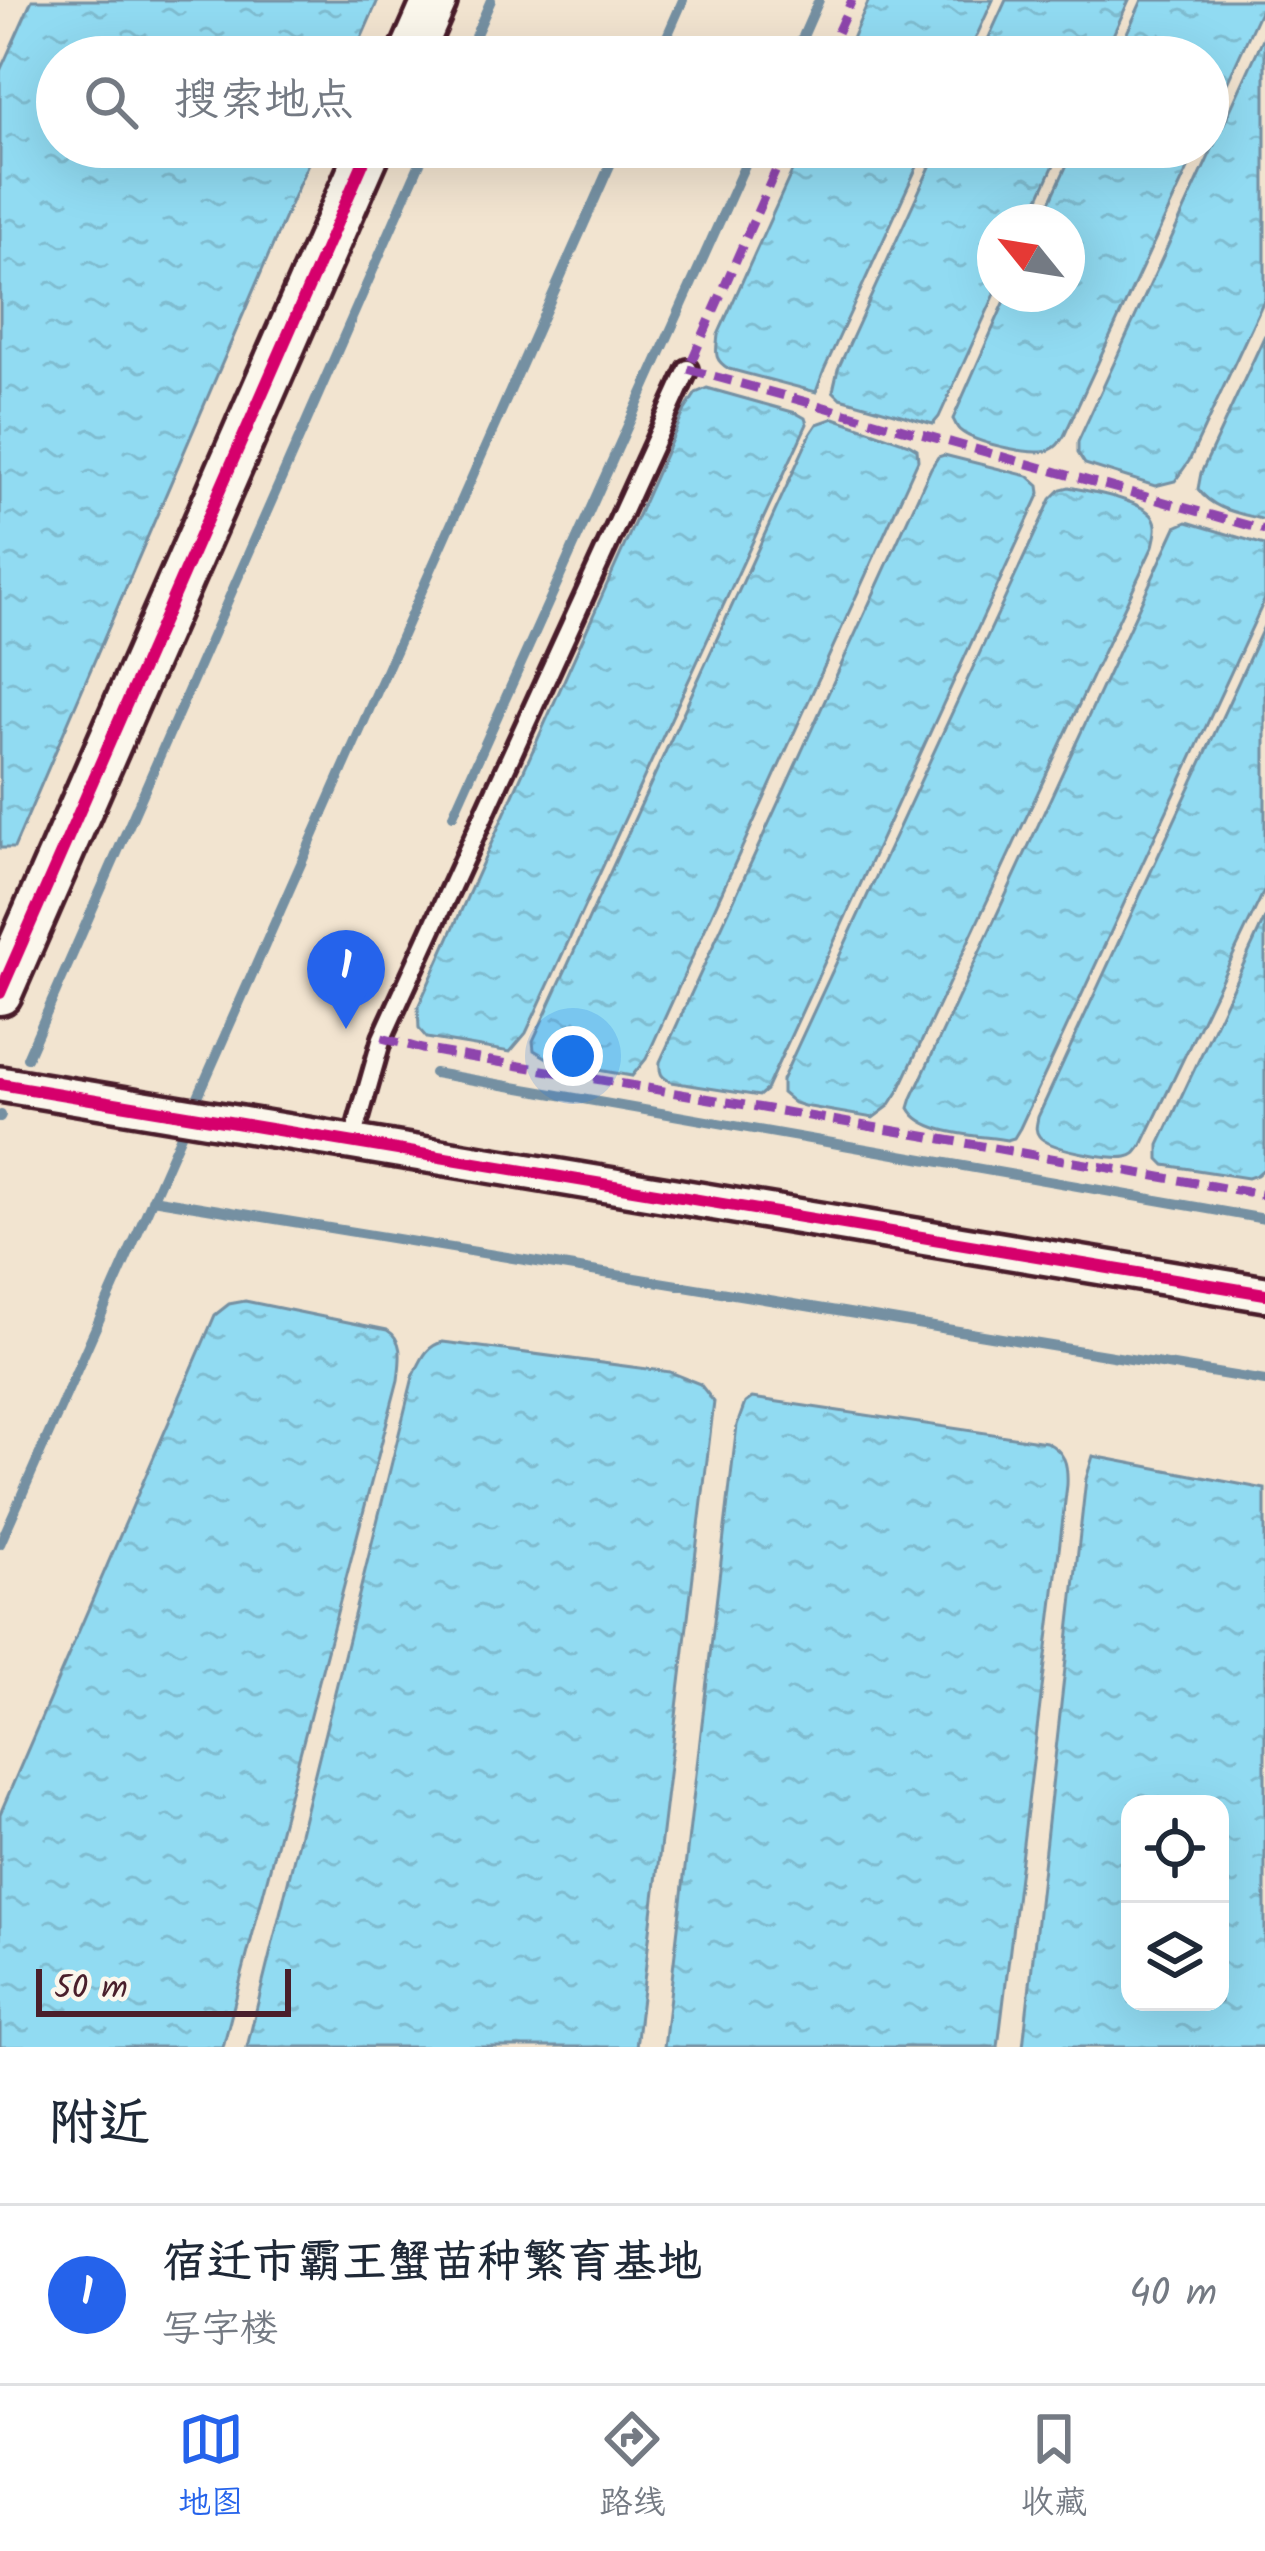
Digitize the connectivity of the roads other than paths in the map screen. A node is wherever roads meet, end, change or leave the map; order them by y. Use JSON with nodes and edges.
{"nodes":[{"id":1,"x":434,"y":0,"type":"edge"},
{"id":2,"x":419,"y":36,"type":"edge"},
{"id":3,"x":361,"y":168,"type":"edge"},
{"id":4,"x":688,"y":369,"type":"dead end"},
{"id":5,"x":0,"y":993,"type":"edge"},
{"id":6,"x":0,"y":1084,"type":"edge"},
{"id":7,"x":351,"y":1144,"type":"junction"},
{"id":8,"x":1265,"y":1294,"type":"edge"}],
"edges":[{"from":1,"to":2,"type":"street"},
{"from":3,"to":5,"type":"street"},
{"from":4,"to":7,"type":"lane"},
{"from":6,"to":7,"type":"street"},
{"from":7,"to":8,"type":"street"}]}
